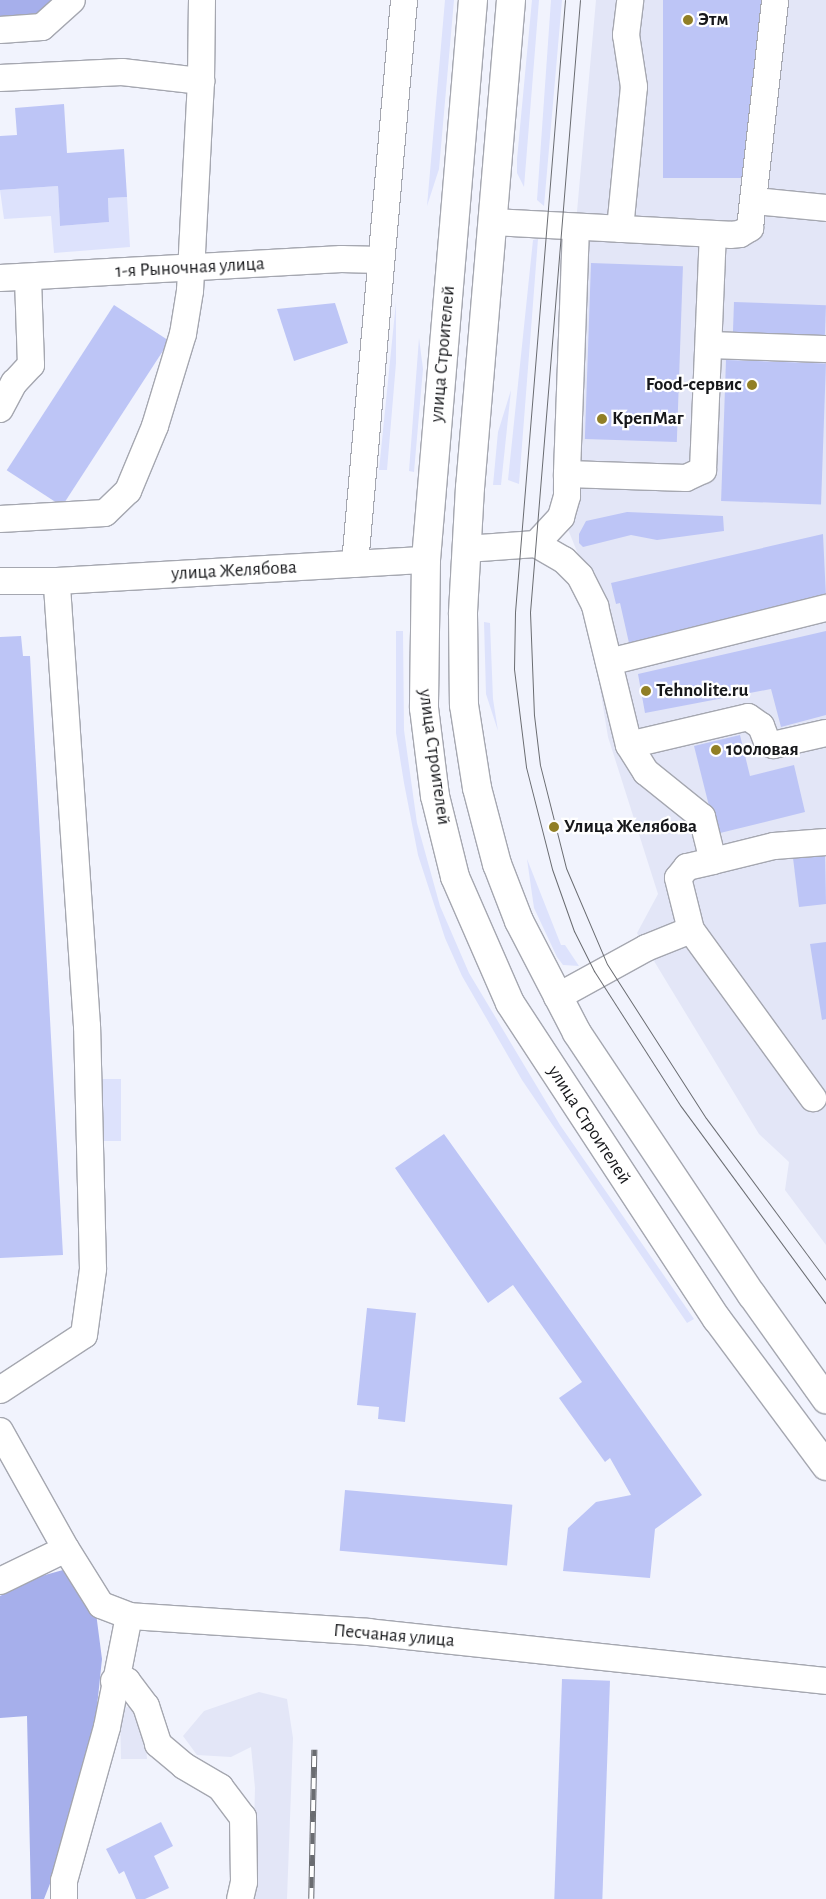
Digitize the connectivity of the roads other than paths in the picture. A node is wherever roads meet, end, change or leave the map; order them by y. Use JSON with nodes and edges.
{"nodes":[{"id":1,"x":72,"y":0,"type":"edge"},
{"id":2,"x":202,"y":0,"type":"edge"},
{"id":3,"x":404,"y":0,"type":"edge"},
{"id":4,"x":473,"y":0,"type":"edge"},
{"id":5,"x":512,"y":0,"type":"edge"},
{"id":6,"x":630,"y":0,"type":"edge"},
{"id":7,"x":775,"y":0,"type":"edge"},
{"id":8,"x":0,"y":30,"type":"edge"},
{"id":9,"x":0,"y":78,"type":"edge"},
{"id":10,"x":201,"y":81,"type":"junction"},
{"id":11,"x":755,"y":201,"type":"junction"},
{"id":12,"x":826,"y":208,"type":"edge"},
{"id":13,"x":493,"y":222,"type":"junction"},
{"id":14,"x":576,"y":227,"type":"junction"},
{"id":15,"x":620,"y":229,"type":"junction"},
{"id":16,"x":713,"y":234,"type":"junction"},
{"id":17,"x":381,"y":260,"type":"junction"},
{"id":18,"x":192,"y":268,"type":"junction"},
{"id":19,"x":0,"y":278,"type":"edge"},
{"id":20,"x":28,"y":278,"type":"junction"},
{"id":21,"x":709,"y":345,"type":"junction"},
{"id":22,"x":826,"y":349,"type":"edge"},
{"id":23,"x":0,"y":409,"type":"edge"},
{"id":24,"x":567,"y":474,"type":"junction"},
{"id":25,"x":0,"y":519,"type":"edge"},
{"id":26,"x":536,"y":544,"type":"junction"},
{"id":27,"x":466,"y":549,"type":"junction"},
{"id":28,"x":426,"y":560,"type":"junction"},
{"id":29,"x":355,"y":564,"type":"junction"},
{"id":30,"x":0,"y":581,"type":"edge"},
{"id":31,"x":57,"y":581,"type":"junction"},
{"id":32,"x":826,"y":608,"type":"edge"},
{"id":33,"x":609,"y":662,"type":"junction"},
{"id":34,"x":826,"y":733,"type":"edge"},
{"id":35,"x":629,"y":745,"type":"junction"},
{"id":36,"x":826,"y":842,"type":"edge"},
{"id":37,"x":713,"y":861,"type":"junction"},
{"id":38,"x":691,"y":930,"type":"junction"},
{"id":39,"x":557,"y":997,"type":"junction"},
{"id":40,"x":813,"y":1098,"type":"dead end"},
{"id":41,"x":0,"y":1390,"type":"edge"},
{"id":42,"x":826,"y":1399,"type":"edge"},
{"id":43,"x":0,"y":1431,"type":"edge"},
{"id":44,"x":826,"y":1466,"type":"edge"},
{"id":45,"x":66,"y":1549,"type":"junction"},
{"id":46,"x":0,"y":1581,"type":"edge"},
{"id":47,"x":129,"y":1616,"type":"junction"},
{"id":48,"x":114,"y":1681,"type":"junction"},
{"id":49,"x":826,"y":1681,"type":"edge"},
{"id":50,"x":64,"y":1899,"type":"edge"},
{"id":51,"x":240,"y":1899,"type":"edge"}],
"edges":[{"from":1,"to":8,"type":"street"},
{"from":2,"to":10,"type":"street"},
{"from":3,"to":17,"type":"street"},
{"from":4,"to":28,"type":"main road","name":"улица Строителей"},
{"from":5,"to":13,"type":"main road","name":"улица Строителей"},
{"from":6,"to":15,"type":"street"},
{"from":7,"to":11,"type":"street"},
{"from":9,"to":10,"type":"street"},
{"from":10,"to":18,"type":"street"},
{"from":11,"to":12,"type":"street"},
{"from":11,"to":16,"type":"street"},
{"from":13,"to":14,"type":"street"},
{"from":13,"to":27,"type":"main road","name":"улица Строителей"},
{"from":14,"to":15,"type":"street"},
{"from":14,"to":24,"type":"street"},
{"from":15,"to":16,"type":"street"},
{"from":16,"to":21,"type":"street"},
{"from":17,"to":18,"type":"street","name":"1-я Рыночная улица"},
{"from":17,"to":29,"type":"street"},
{"from":18,"to":20,"type":"street","name":"1-я Рыночная улица"},
{"from":18,"to":25,"type":"street"},
{"from":19,"to":20,"type":"street","name":"1-я Рыночная улица"},
{"from":20,"to":23,"type":"street"},
{"from":21,"to":22,"type":"street"},
{"from":21,"to":24,"type":"street"},
{"from":24,"to":26,"type":"street"},
{"from":26,"to":27,"type":"street"},
{"from":26,"to":33,"type":"street"},
{"from":27,"to":28,"type":"main road","name":"улица Желябова"},
{"from":27,"to":39,"type":"main road","name":"улица Строителей"},
{"from":28,"to":29,"type":"street","name":"улица Желябова"},
{"from":28,"to":44,"type":"main road","name":"улица Строителей"},
{"from":29,"to":31,"type":"street","name":"улица Желябова"},
{"from":30,"to":31,"type":"street","name":"улица Желябова"},
{"from":31,"to":41,"type":"street"},
{"from":32,"to":33,"type":"street"},
{"from":33,"to":35,"type":"street"},
{"from":34,"to":35,"type":"street"},
{"from":35,"to":37,"type":"street"},
{"from":36,"to":37,"type":"street"},
{"from":37,"to":38,"type":"street"},
{"from":38,"to":39,"type":"street"},
{"from":38,"to":40,"type":"street"},
{"from":39,"to":42,"type":"main road","name":"улица Строителей"},
{"from":43,"to":45,"type":"street","name":"Песчаная улица"},
{"from":45,"to":46,"type":"street"},
{"from":45,"to":47,"type":"street","name":"Песчаная улица"},
{"from":47,"to":48,"type":"street"},
{"from":47,"to":49,"type":"street","name":"Песчаная улица"},
{"from":48,"to":50,"type":"street"},
{"from":48,"to":51,"type":"street"}]}
